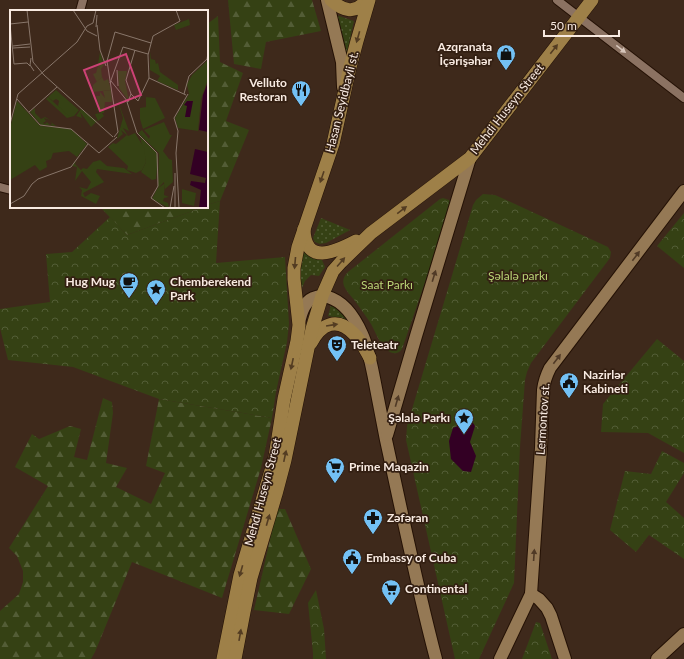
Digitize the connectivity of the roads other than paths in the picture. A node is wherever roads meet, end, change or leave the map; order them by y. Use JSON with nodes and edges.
{"nodes":[{"id":1,"x":84,"y":0,"type":"edge"},
{"id":2,"x":327,"y":0,"type":"edge"},
{"id":3,"x":331,"y":0,"type":"edge"},
{"id":4,"x":368,"y":0,"type":"edge"},
{"id":5,"x":557,"y":0,"type":"edge"},
{"id":6,"x":592,"y":0,"type":"edge"},
{"id":7,"x":80,"y":10,"type":"edge"},
{"id":8,"x":579,"y":17,"type":"junction"},
{"id":9,"x":684,"y":98,"type":"edge"},
{"id":10,"x":342,"y":106,"type":"junction"},
{"id":11,"x":470,"y":158,"type":"junction"},
{"id":12,"x":0,"y":187,"type":"edge"},
{"id":13,"x":10,"y":190,"type":"edge"},
{"id":14,"x":684,"y":191,"type":"edge"},
{"id":15,"x":304,"y":226,"type":"junction"},
{"id":16,"x":371,"y":233,"type":"junction"},
{"id":17,"x":322,"y":296,"type":"junction"},
{"id":18,"x":299,"y":325,"type":"junction"},
{"id":19,"x":307,"y":352,"type":"junction"},
{"id":20,"x":370,"y":358,"type":"junction"},
{"id":21,"x":386,"y":438,"type":"junction"},
{"id":22,"x":531,"y":594,"type":"junction"},
{"id":23,"x":684,"y":634,"type":"edge"},
{"id":24,"x":223,"y":659,"type":"edge"},
{"id":25,"x":235,"y":659,"type":"edge"},
{"id":26,"x":436,"y":659,"type":"edge"},
{"id":27,"x":500,"y":659,"type":"edge"},
{"id":28,"x":565,"y":659,"type":"edge"},
{"id":29,"x":657,"y":659,"type":"edge"}],
"edges":[{"from":1,"to":7,"type":"street"},
{"from":2,"to":10,"type":"main road"},
{"from":3,"to":4,"type":"main road"},
{"from":4,"to":10,"type":"main road","name":"Hasan Seyidbayli st.","one_way":true},
{"from":5,"to":8,"type":"street"},
{"from":6,"to":8,"type":"main road","name":"Mehdi Huseyn Street"},
{"from":8,"to":9,"type":"street","one_way":true},
{"from":11,"to":8,"type":"main road","name":"Mehdi Huseyn Street","one_way":true},
{"from":10,"to":15,"type":"main road","name":"Hasan Seyidbayli st.","one_way":true},
{"from":16,"to":11,"type":"main road","name":"Mehdi Huseyn Street","one_way":true},
{"from":21,"to":11,"type":"main road","one_way":true},
{"from":12,"to":13,"type":"street"},
{"from":22,"to":14,"type":"main road","name":"Lermontov st.","one_way":true},
{"from":15,"to":16,"type":"main road"},
{"from":15,"to":18,"type":"main road","name":"Hasan Seyidbayli st.","one_way":true},
{"from":17,"to":16,"type":"main road","name":"Mehdi Huseyn Street","one_way":true},
{"from":17,"to":18,"type":"main road"},
{"from":17,"to":19,"type":"main road","name":"Mehdi Huseyn Street"},
{"from":17,"to":20,"type":"main road"},
{"from":18,"to":24,"type":"main road","name":"Mehdi Huseyn Street","one_way":true},
{"from":19,"to":20,"type":"main road","one_way":true},
{"from":25,"to":19,"type":"main road","name":"Mehdi Huseyn Street","one_way":true},
{"from":20,"to":21,"type":"main road"},
{"from":21,"to":26,"type":"main road"},
{"from":22,"to":27,"type":"main road"},
{"from":22,"to":28,"type":"main road"},
{"from":23,"to":29,"type":"main road"}]}
